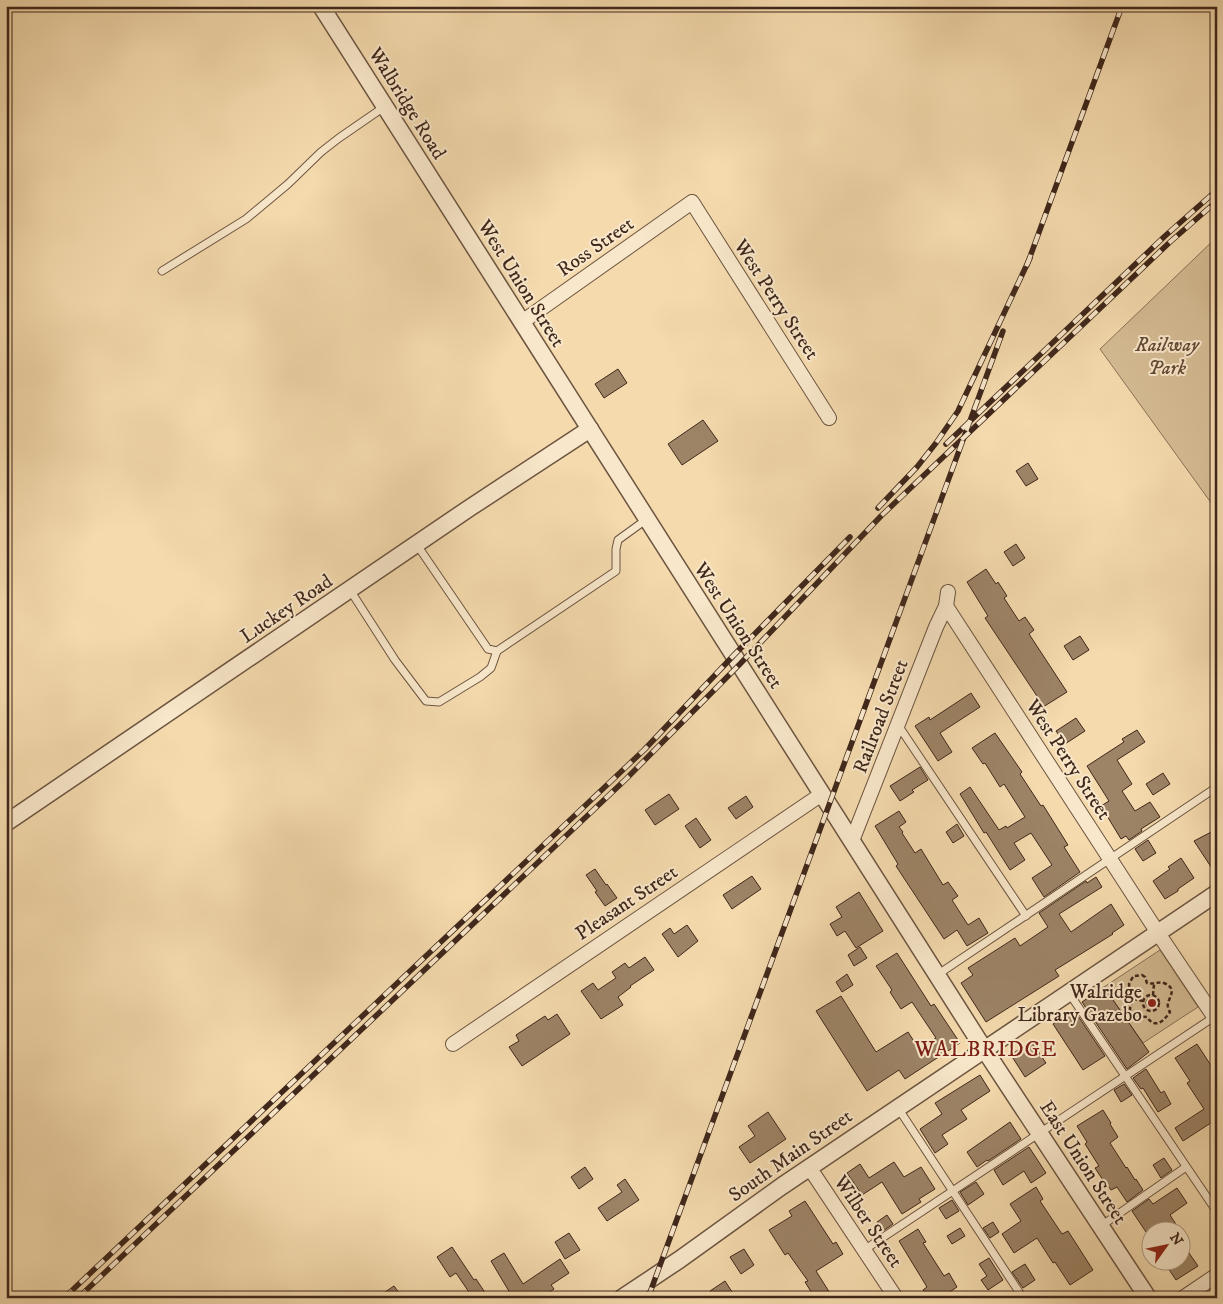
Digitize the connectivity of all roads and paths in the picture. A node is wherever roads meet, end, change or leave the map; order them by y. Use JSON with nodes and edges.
{"nodes":[{"id":1,"x":321,"y":6,"type":"edge"},
{"id":2,"x":385,"y":106,"type":"junction"},
{"id":3,"x":692,"y":202,"type":"joint"},
{"id":4,"x":459,"y":223,"type":"joint"},
{"id":5,"x":162,"y":271,"type":"dead end"},
{"id":6,"x":522,"y":322,"type":"junction"},
{"id":7,"x":829,"y":418,"type":"dead end"},
{"id":8,"x":590,"y":429,"type":"junction"},
{"id":9,"x":647,"y":519,"type":"junction"},
{"id":10,"x":416,"y":544,"type":"junction"},
{"id":11,"x":350,"y":590,"type":"junction"},
{"id":12,"x":948,"y":592,"type":"dead end"},
{"id":13,"x":946,"y":606,"type":"junction"},
{"id":14,"x":497,"y":651,"type":"junction"},
{"id":15,"x":898,"y":724,"type":"junction"},
{"id":16,"x":1217,"y":787,"type":"edge"},
{"id":17,"x":822,"y":794,"type":"junction"},
{"id":18,"x":6,"y":823,"type":"edge"},
{"id":19,"x":852,"y":841,"type":"junction"},
{"id":20,"x":1110,"y":859,"type":"junction"},
{"id":21,"x":1217,"y":893,"type":"edge"},
{"id":22,"x":1026,"y":916,"type":"junction"},
{"id":23,"x":1158,"y":933,"type":"junction"},
{"id":24,"x":1130,"y":971,"type":"dead end"},
{"id":25,"x":937,"y":975,"type":"junction"},
{"id":26,"x":1134,"y":976,"type":"junction"},
{"id":27,"x":1154,"y":984,"type":"junction"},
{"id":28,"x":1174,"y":985,"type":"dead end"},
{"id":29,"x":1170,"y":988,"type":"junction"},
{"id":30,"x":1069,"y":992,"type":"junction"},
{"id":31,"x":1152,"y":995,"type":"junction"},
{"id":32,"x":1134,"y":999,"type":"junction"},
{"id":33,"x":1143,"y":1001,"type":"junction"},
{"id":34,"x":1211,"y":1001,"type":"edge"},
{"id":35,"x":1150,"y":1010,"type":"junction"},
{"id":36,"x":1147,"y":1018,"type":"junction"},
{"id":37,"x":1215,"y":1019,"type":"edge"},
{"id":38,"x":453,"y":1044,"type":"dead end"},
{"id":39,"x":984,"y":1049,"type":"junction"},
{"id":40,"x":1126,"y":1077,"type":"junction"},
{"id":41,"x":897,"y":1108,"type":"junction"},
{"id":42,"x":1040,"y":1133,"type":"junction"},
{"id":43,"x":809,"y":1167,"type":"junction"},
{"id":44,"x":1186,"y":1167,"type":"junction"},
{"id":45,"x":953,"y":1192,"type":"junction"},
{"id":46,"x":1217,"y":1212,"type":"edge"},
{"id":47,"x":1101,"y":1226,"type":"junction"},
{"id":48,"x":864,"y":1250,"type":"junction"},
{"id":49,"x":1217,"y":1275,"type":"edge"},
{"id":50,"x":622,"y":1298,"type":"edge"},
{"id":51,"x":896,"y":1298,"type":"edge"},
{"id":52,"x":1023,"y":1298,"type":"edge"},
{"id":53,"x":1148,"y":1298,"type":"edge"},
{"id":54,"x":1183,"y":1298,"type":"edge"}],
"edges":[{"from":1,"to":2,"type":"street","name":"Walbridge Road"},
{"from":2,"to":4,"type":"street","name":"Walbridge Road"},
{"from":2,"to":5,"type":"lane"},
{"from":3,"to":6,"type":"street","name":"Ross Street"},
{"from":3,"to":7,"type":"street","name":"West Perry Street"},
{"from":4,"to":6,"type":"street","name":"West Union Street"},
{"from":6,"to":8,"type":"street","name":"West Union Street"},
{"from":8,"to":9,"type":"street","name":"West Union Street"},
{"from":8,"to":10,"type":"street","name":"Luckey Road"},
{"from":9,"to":14,"type":"lane"},
{"from":9,"to":17,"type":"street","name":"West Union Street"},
{"from":10,"to":11,"type":"street","name":"Luckey Road"},
{"from":10,"to":14,"type":"lane"},
{"from":11,"to":14,"type":"lane"},
{"from":11,"to":18,"type":"street","name":"Luckey Road"},
{"from":12,"to":13,"type":"street","name":"Railroad Street"},
{"from":13,"to":15,"type":"street","name":"Railroad Street"},
{"from":13,"to":20,"type":"street","name":"West Perry Street"},
{"from":15,"to":19,"type":"street","name":"Railroad Street"},
{"from":15,"to":22,"type":"lane"},
{"from":16,"to":20,"type":"lane"},
{"from":17,"to":19,"type":"street","name":"West Union Street"},
{"from":17,"to":38,"type":"street","name":"Pleasant Street"},
{"from":19,"to":25,"type":"street","name":"West Union Street"},
{"from":20,"to":22,"type":"lane"},
{"from":20,"to":23,"type":"street","name":"West Perry Street"},
{"from":21,"to":23,"type":"street","name":"South Main Street"},
{"from":22,"to":25,"type":"lane"},
{"from":23,"to":30,"type":"street","name":"South Main Street"},
{"from":23,"to":34,"type":"street","name":"West Perry Street"},
{"from":24,"to":26,"type":"path"},
{"from":25,"to":39,"type":"street","name":"West Union Street"},
{"from":26,"to":27,"type":"path"},
{"from":26,"to":32,"type":"path"},
{"from":27,"to":29,"type":"path"},
{"from":27,"to":31,"type":"path"},
{"from":28,"to":29,"type":"path"},
{"from":29,"to":36,"type":"path"},
{"from":30,"to":39,"type":"street","name":"South Main Street"},
{"from":30,"to":40,"type":"lane"},
{"from":31,"to":33,"type":"path"},
{"from":31,"to":35,"type":"path"},
{"from":32,"to":33,"type":"path"},
{"from":32,"to":36,"type":"path"},
{"from":33,"to":35,"type":"path"},
{"from":34,"to":37,"type":"street","name":"West Perry Street"},
{"from":35,"to":36,"type":"path"},
{"from":37,"to":40,"type":"lane"},
{"from":39,"to":41,"type":"street","name":"South Main Street"},
{"from":39,"to":42,"type":"street","name":"East Union Street"},
{"from":40,"to":42,"type":"lane"},
{"from":40,"to":44,"type":"lane"},
{"from":41,"to":43,"type":"street","name":"South Main Street"},
{"from":41,"to":45,"type":"lane"},
{"from":42,"to":45,"type":"lane"},
{"from":42,"to":47,"type":"street","name":"East Union Street"},
{"from":43,"to":48,"type":"street","name":"Wilber Street"},
{"from":43,"to":50,"type":"street","name":"South Main Street"},
{"from":44,"to":46,"type":"lane"},
{"from":44,"to":47,"type":"lane"},
{"from":45,"to":48,"type":"lane"},
{"from":45,"to":52,"type":"lane"},
{"from":47,"to":53,"type":"street","name":"East Union Street"},
{"from":48,"to":51,"type":"street","name":"Wilber Street"},
{"from":49,"to":54,"type":"street"}]}
